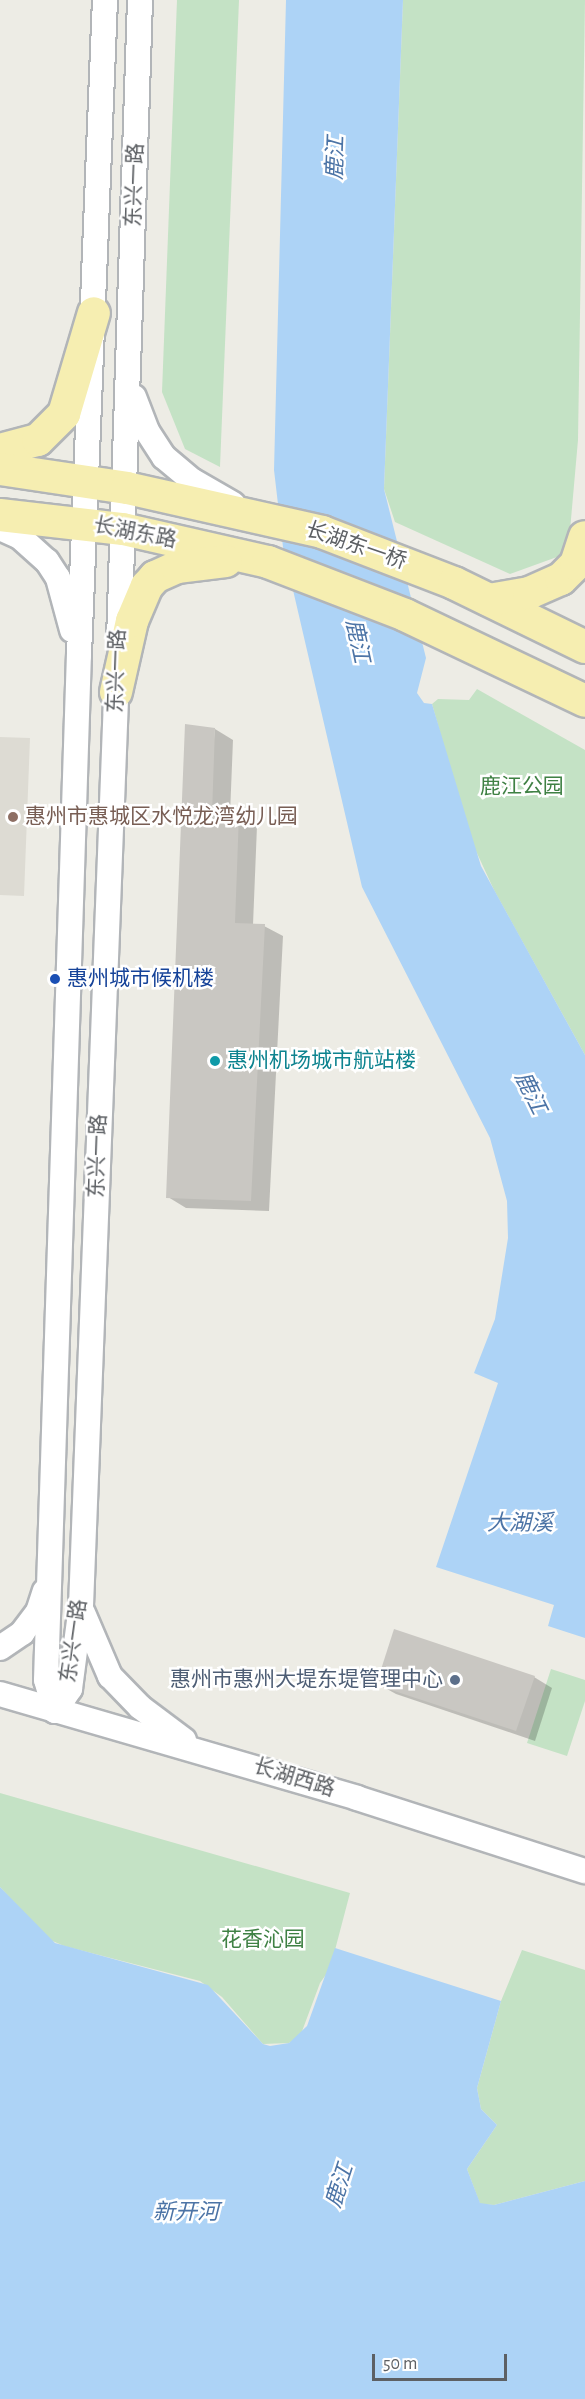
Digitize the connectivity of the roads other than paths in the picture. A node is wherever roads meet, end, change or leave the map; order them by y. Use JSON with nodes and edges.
{"nodes":[{"id":1,"x":105,"y":0,"type":"edge"},
{"id":2,"x":140,"y":0,"type":"edge"},
{"id":3,"x":94,"y":313,"type":"junction"},
{"id":4,"x":129,"y":376,"type":"junction"},
{"id":5,"x":0,"y":450,"type":"edge"},
{"id":6,"x":0,"y":469,"type":"edge"},
{"id":7,"x":86,"y":480,"type":"junction"},
{"id":8,"x":127,"y":488,"type":"junction"},
{"id":9,"x":0,"y":515,"type":"edge"},
{"id":10,"x":257,"y":515,"type":"junction"},
{"id":11,"x":84,"y":524,"type":"junction"},
{"id":12,"x":0,"y":528,"type":"edge"},
{"id":13,"x":123,"y":529,"type":"junction"},
{"id":14,"x":585,"y":537,"type":"edge"},
{"id":15,"x":268,"y":562,"type":"junction"},
{"id":16,"x":489,"y":600,"type":"junction"},
{"id":17,"x":585,"y":647,"type":"edge"},
{"id":18,"x":79,"y":655,"type":"junction"},
{"id":19,"x":116,"y":692,"type":"junction"},
{"id":20,"x":585,"y":701,"type":"edge"},
{"id":21,"x":50,"y":1577,"type":"junction"},
{"id":22,"x":81,"y":1606,"type":"junction"},
{"id":23,"x":0,"y":1648,"type":"edge"},
{"id":24,"x":0,"y":1694,"type":"edge"},
{"id":25,"x":55,"y":1711,"type":"junction"},
{"id":26,"x":198,"y":1750,"type":"junction"},
{"id":27,"x":585,"y":1871,"type":"edge"}],
"edges":[{"from":1,"to":3,"type":"street","name":"东兴一路"},
{"from":2,"to":4,"type":"street","name":"东兴一路"},
{"from":3,"to":5,"type":"main road"},
{"from":3,"to":7,"type":"street","name":"东兴一路"},
{"from":4,"to":8,"type":"street","name":"东兴一路"},
{"from":4,"to":10,"type":"street"},
{"from":6,"to":7,"type":"main road","name":"长湖东路"},
{"from":7,"to":8,"type":"main road","name":"长湖东路"},
{"from":7,"to":11,"type":"street","name":"东兴一路"},
{"from":8,"to":10,"type":"main road","name":"长湖东路"},
{"from":8,"to":13,"type":"street","name":"东兴一路"},
{"from":9,"to":11,"type":"main road","name":"长湖东路"},
{"from":10,"to":16,"type":"main road","name":"长湖东一桥"},
{"from":11,"to":13,"type":"main road","name":"长湖东路"},
{"from":11,"to":18,"type":"street","name":"东兴一路"},
{"from":12,"to":18,"type":"street"},
{"from":13,"to":15,"type":"main road","name":"长湖东路"},
{"from":13,"to":19,"type":"street","name":"东兴一路"},
{"from":14,"to":16,"type":"main road"},
{"from":15,"to":19,"type":"main road"},
{"from":15,"to":20,"type":"main road"},
{"from":16,"to":17,"type":"main road"},
{"from":18,"to":21,"type":"street","name":"东兴一路"},
{"from":19,"to":22,"type":"street","name":"东兴一路"},
{"from":21,"to":23,"type":"street"},
{"from":21,"to":25,"type":"street","name":"东兴一路"},
{"from":22,"to":25,"type":"street","name":"东兴一路"},
{"from":22,"to":26,"type":"street"},
{"from":24,"to":25,"type":"street","name":"长湖西路"},
{"from":25,"to":26,"type":"street","name":"长湖西路"},
{"from":26,"to":27,"type":"street","name":"长湖西路"}]}
